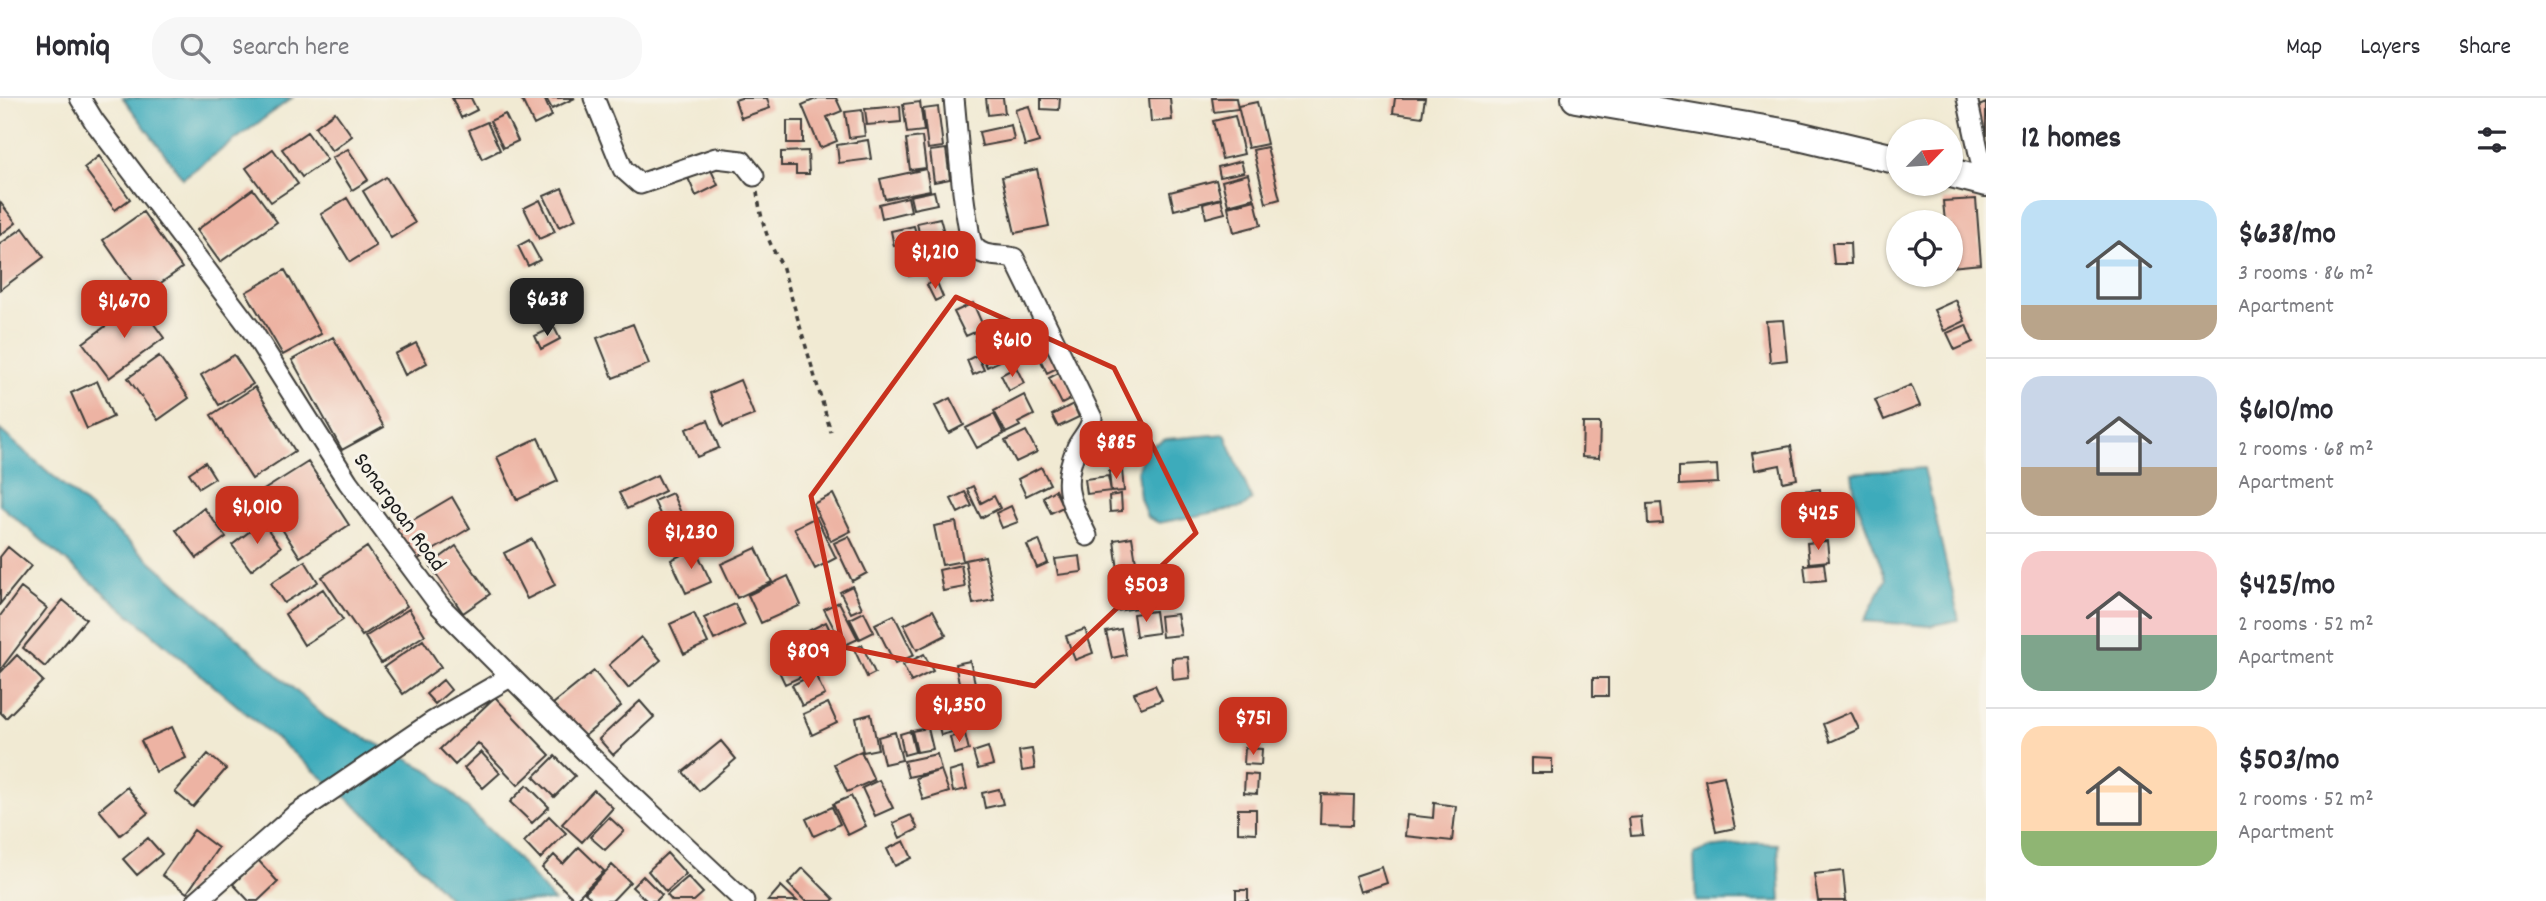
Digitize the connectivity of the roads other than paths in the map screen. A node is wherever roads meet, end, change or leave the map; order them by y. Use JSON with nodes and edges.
{"nodes":[{"id":1,"x":80,"y":98,"type":"edge"},
{"id":2,"x":594,"y":98,"type":"edge"},
{"id":3,"x":954,"y":98,"type":"edge"},
{"id":4,"x":1576,"y":98,"type":"edge"},
{"id":5,"x":1967,"y":98,"type":"edge"},
{"id":6,"x":1886,"y":157,"type":"edge"},
{"id":7,"x":754,"y":176,"type":"road end"},
{"id":8,"x":1964,"y":176,"type":"edge"},
{"id":9,"x":1986,"y":181,"type":"edge"},
{"id":10,"x":1087,"y":536,"type":"dead end"},
{"id":11,"x":510,"y":677,"type":"junction"},
{"id":12,"x":197,"y":901,"type":"edge"},
{"id":13,"x":744,"y":901,"type":"edge"}],
"edges":[{"from":1,"to":11,"type":"street","name":"Sonargoan Road"},
{"from":2,"to":7,"type":"street"},
{"from":3,"to":10,"type":"street"},
{"from":4,"to":6,"type":"main road"},
{"from":5,"to":9,"type":"street"},
{"from":8,"to":9,"type":"main road"},
{"from":11,"to":12,"type":"street"},
{"from":11,"to":13,"type":"street","name":"Sonargoan Road"}]}
